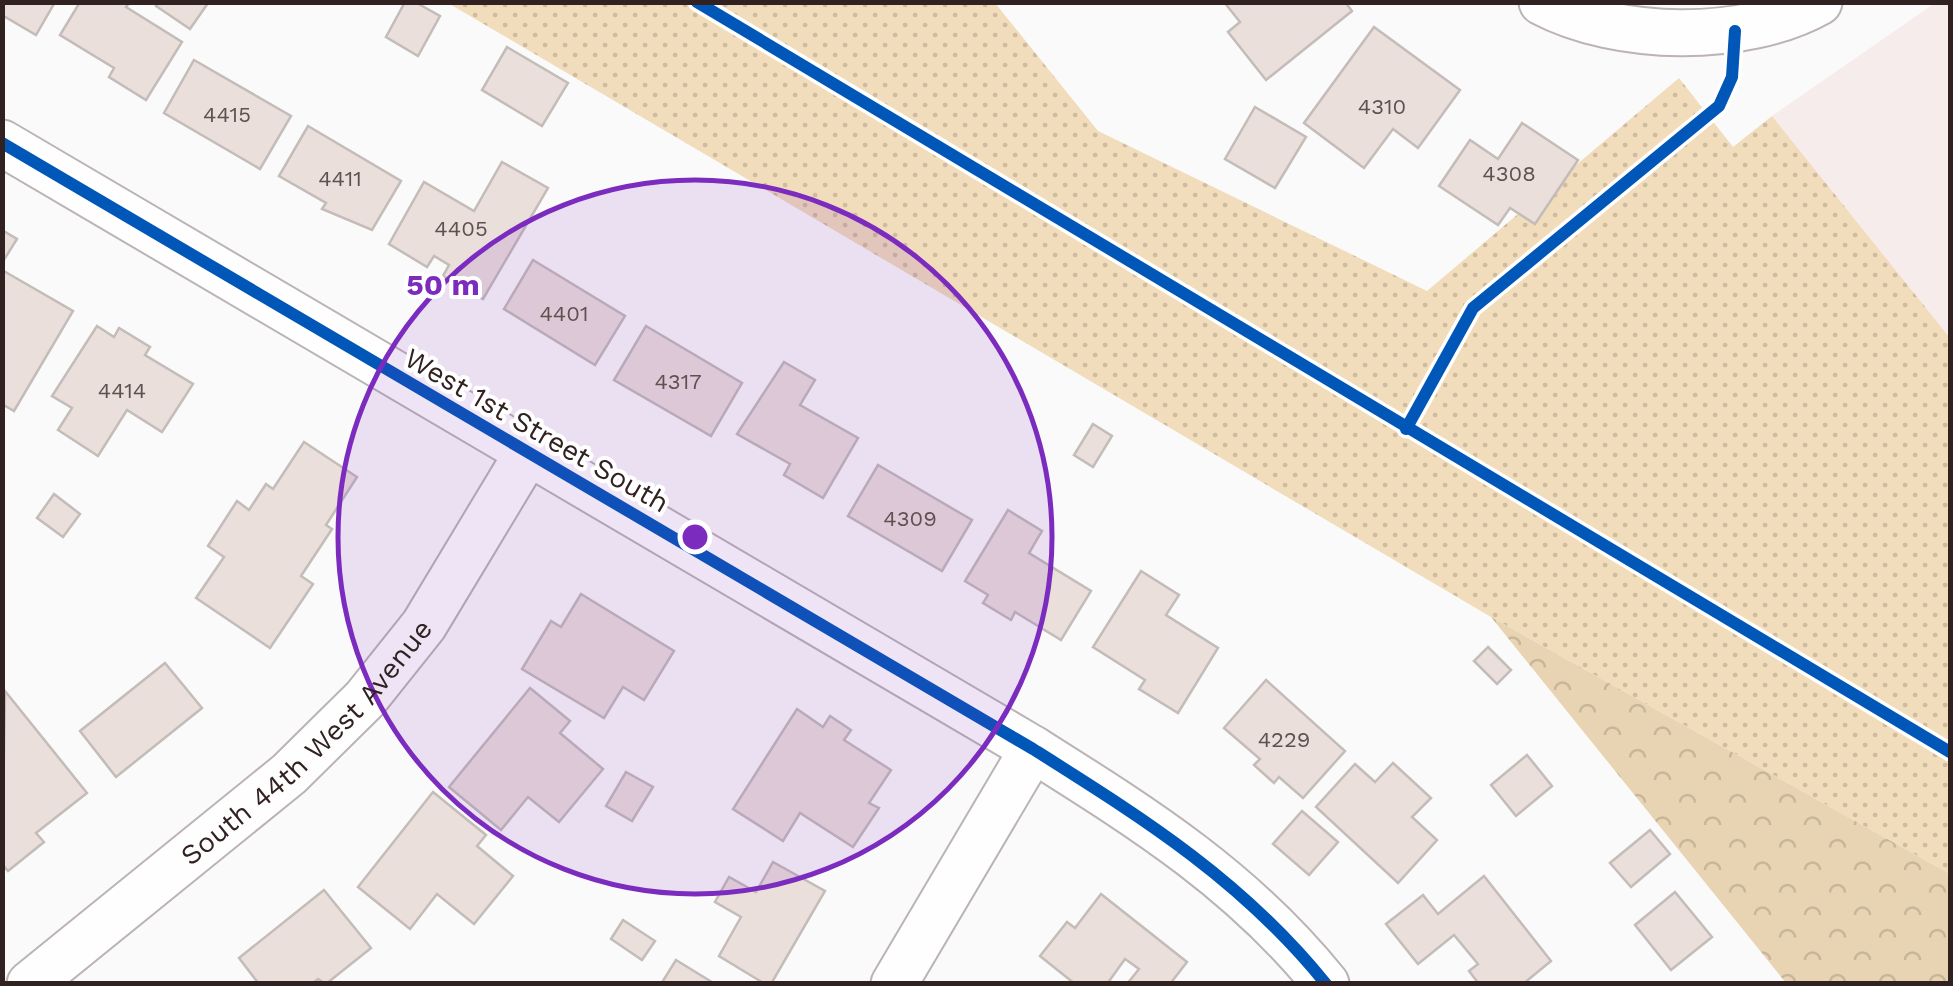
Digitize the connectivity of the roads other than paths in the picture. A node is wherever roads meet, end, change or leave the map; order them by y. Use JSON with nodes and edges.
{"nodes":[{"id":1,"x":1542,"y":2,"type":"edge"},
{"id":2,"x":1819,"y":2,"type":"edge"},
{"id":3,"x":2,"y":142,"type":"edge"},
{"id":4,"x":526,"y":454,"type":"junction"},
{"id":5,"x":1032,"y":748,"type":"junction"},
{"id":6,"x":30,"y":984,"type":"edge"},
{"id":7,"x":894,"y":984,"type":"edge"},
{"id":8,"x":1326,"y":984,"type":"edge"}],
"edges":[{"from":1,"to":2,"type":"street"},
{"from":3,"to":4,"type":"street","name":"West 1st Street South"},
{"from":4,"to":5,"type":"street","name":"West 1st Street South"},
{"from":4,"to":6,"type":"street","name":"South 44th West Avenue"},
{"from":5,"to":7,"type":"street"},
{"from":5,"to":8,"type":"street","name":"West 1st Street South"}]}
